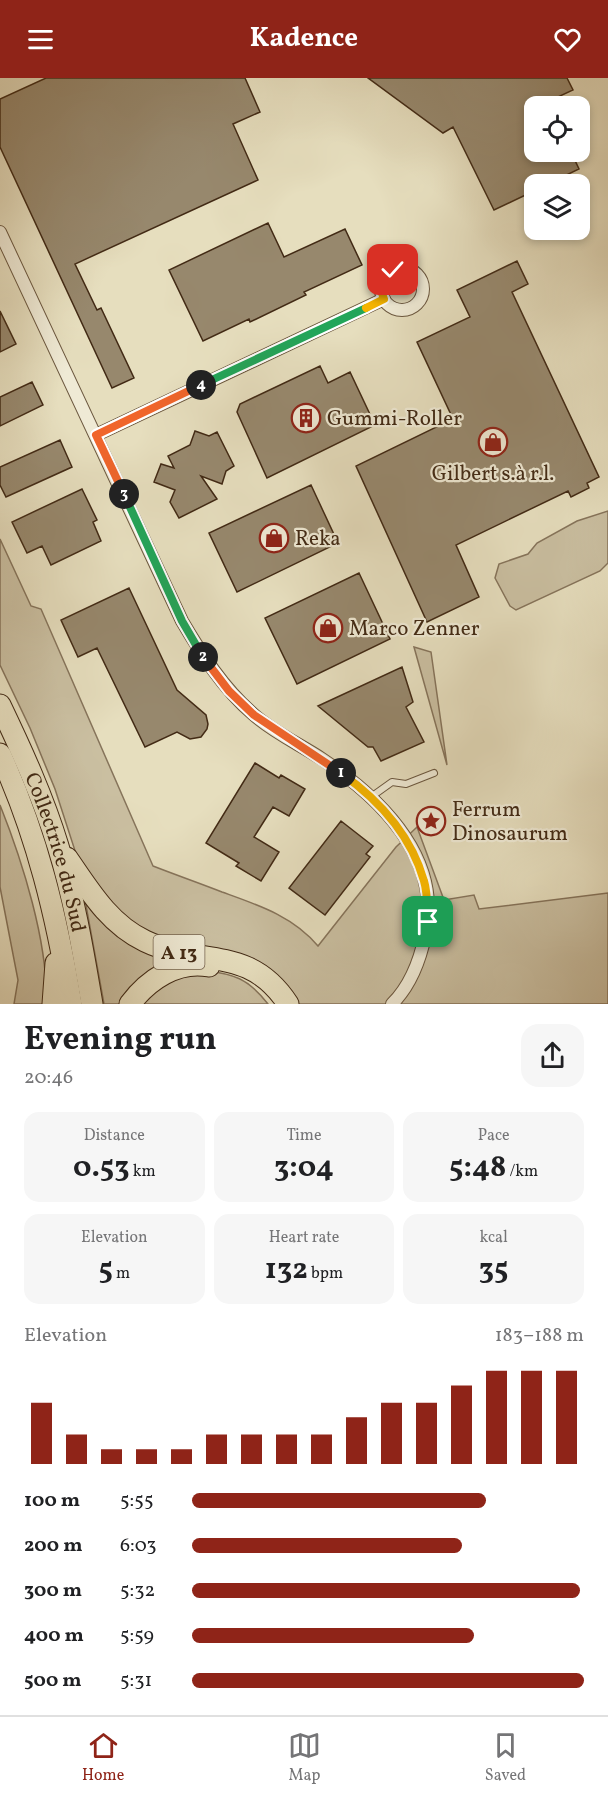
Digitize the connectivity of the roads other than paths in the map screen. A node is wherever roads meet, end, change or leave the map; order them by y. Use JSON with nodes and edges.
{"nodes":[{"id":1,"x":0,"y":232,"type":"edge"},
{"id":2,"x":384,"y":299,"type":"dead end"},
{"id":3,"x":96,"y":435,"type":"junction"},
{"id":4,"x":0,"y":705,"type":"edge"},
{"id":5,"x":0,"y":754,"type":"edge"},
{"id":6,"x":434,"y":773,"type":"dead end"},
{"id":7,"x":371,"y":797,"type":"junction"},
{"id":8,"x":58,"y":845,"type":"junction"},
{"id":9,"x":58,"y":932,"type":"junction"},
{"id":10,"x":53,"y":1004,"type":"edge"},
{"id":11,"x":71,"y":1004,"type":"edge"},
{"id":12,"x":92,"y":1004,"type":"edge"},
{"id":13,"x":130,"y":1004,"type":"edge"},
{"id":14,"x":273,"y":1004,"type":"edge"},
{"id":15,"x":288,"y":1004,"type":"edge"},
{"id":16,"x":392,"y":1004,"type":"edge"}],
"edges":[{"from":1,"to":3,"type":"street"},
{"from":2,"to":3,"type":"street"},
{"from":3,"to":7,"type":"street"},
{"from":4,"to":8,"type":"highway","name":"Collectrice du Sud","number":"A 13"},
{"from":5,"to":9,"type":"highway","name":"Collectrice du Sud"},
{"from":6,"to":7,"type":"lane"},
{"from":7,"to":16,"type":"street"},
{"from":8,"to":12,"type":"highway","name":"Collectrice du Sud","number":"A 13"},
{"from":8,"to":15,"type":"highway","number":"A 13"},
{"from":9,"to":10,"type":"highway"},
{"from":9,"to":11,"type":"highway","name":"Collectrice du Sud"},
{"from":13,"to":14,"type":"highway","number":"A 13"}]}
